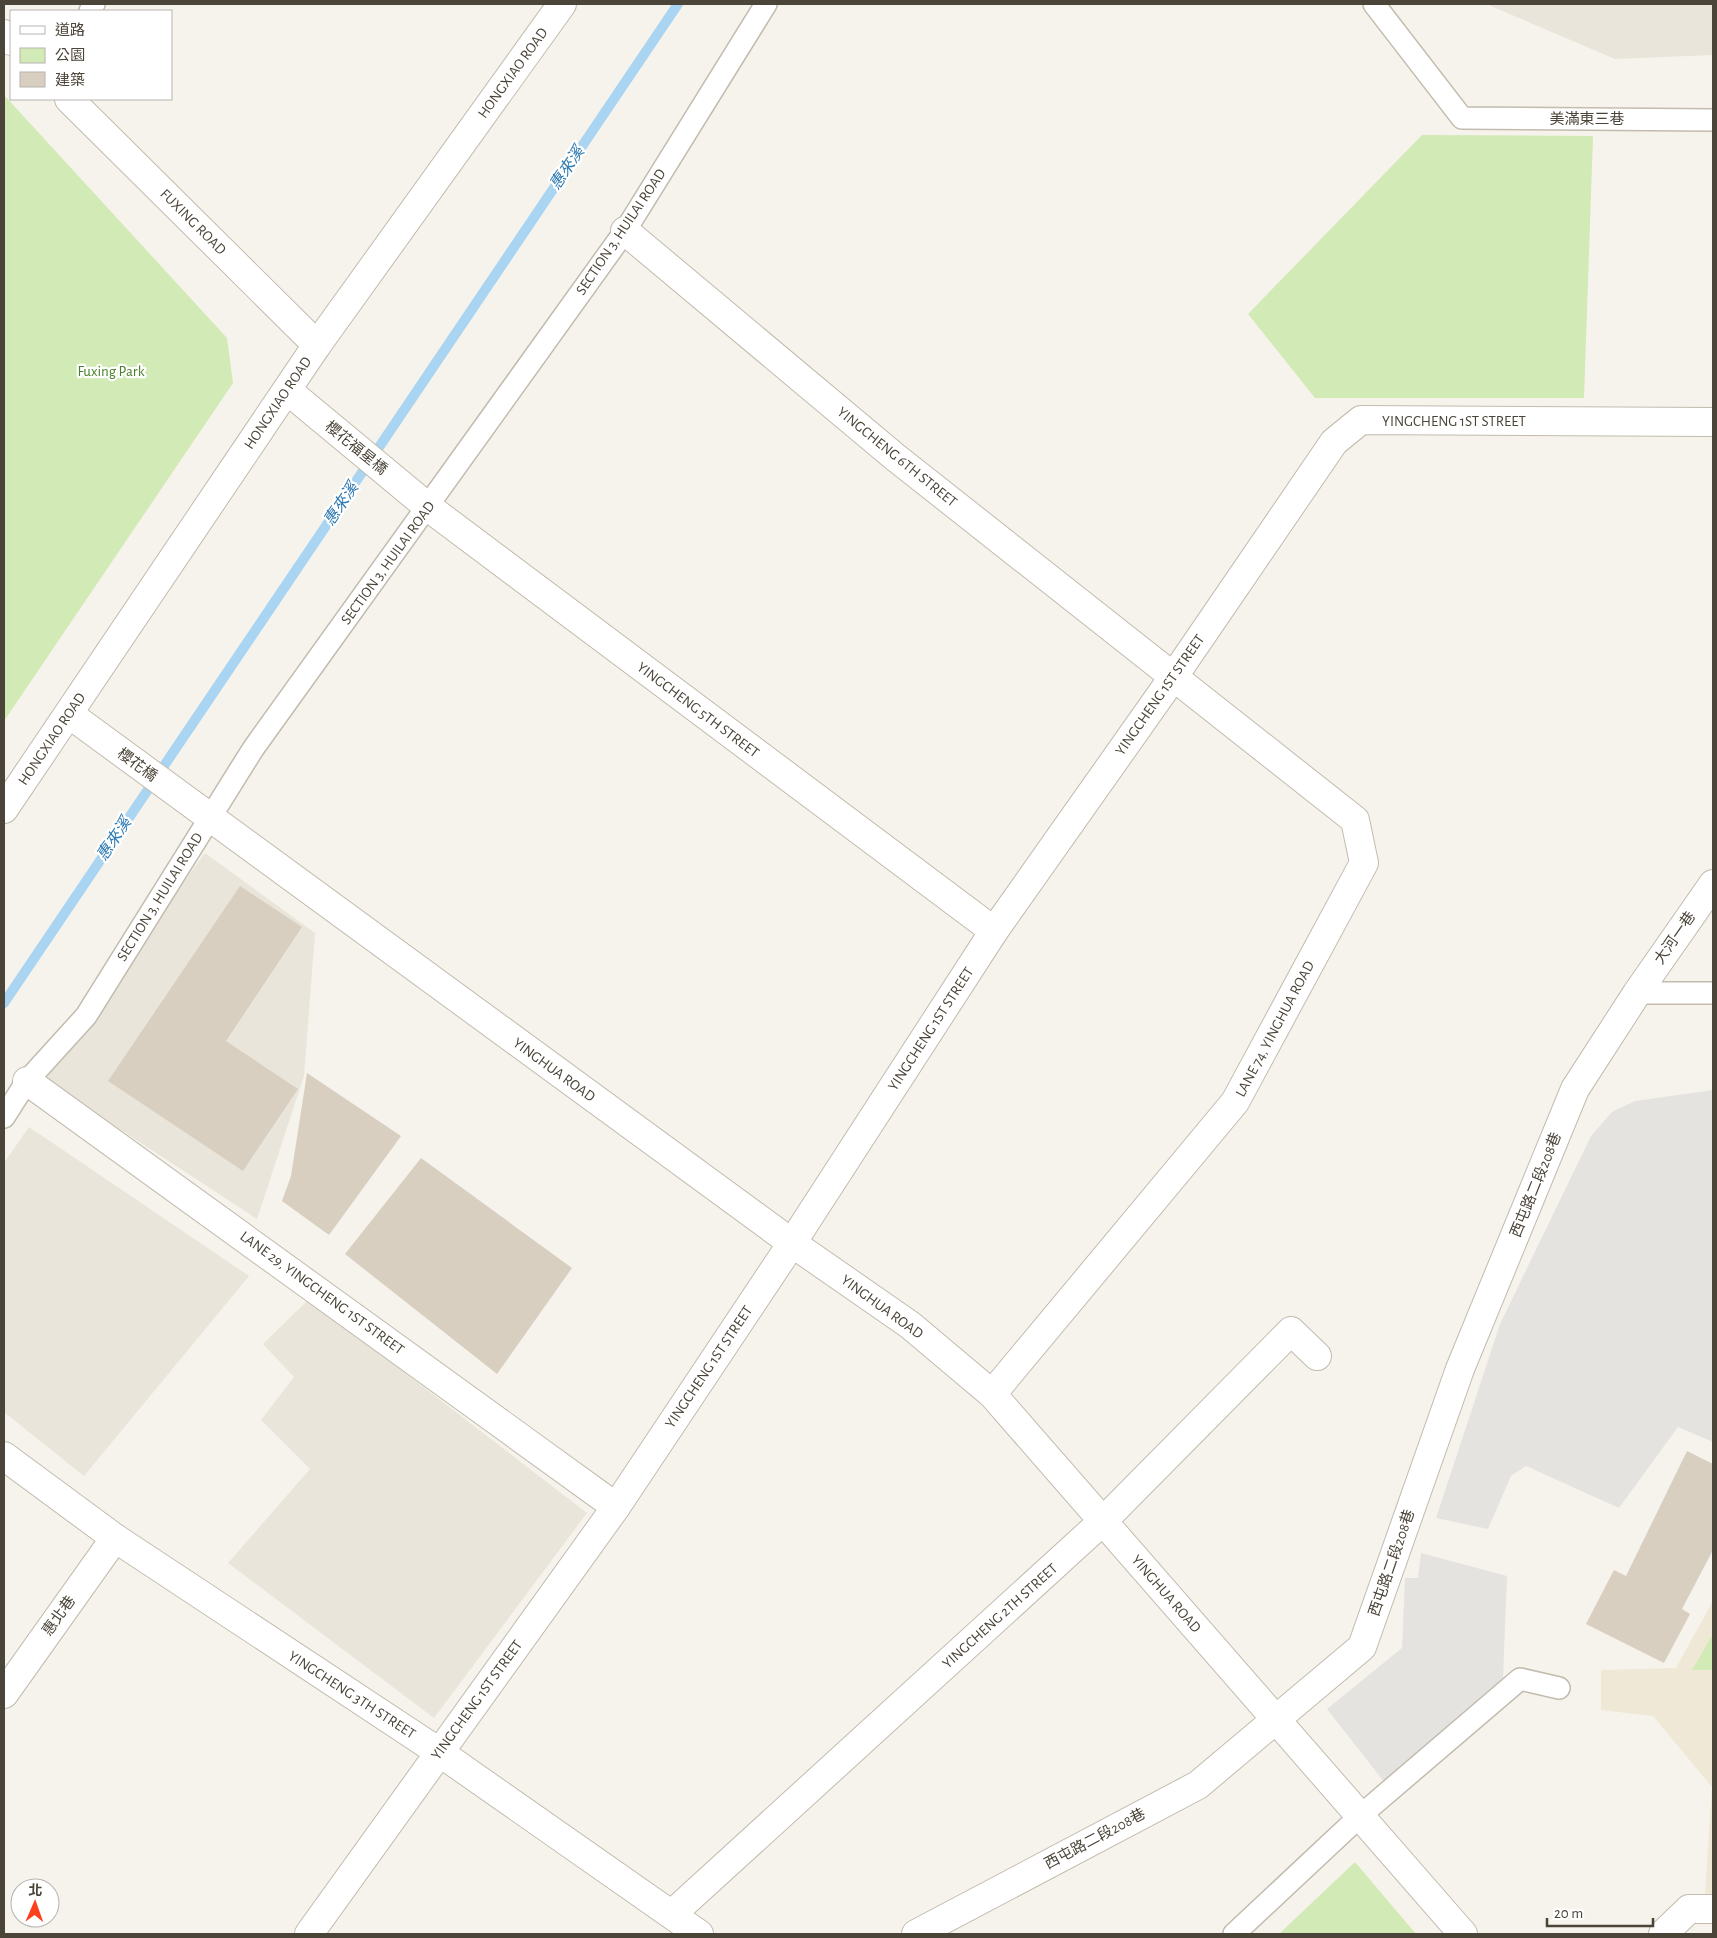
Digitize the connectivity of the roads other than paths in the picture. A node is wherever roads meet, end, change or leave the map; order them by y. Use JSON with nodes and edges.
{"nodes":[{"id":1,"x":562,"y":4,"type":"edge"},
{"id":2,"x":766,"y":4,"type":"edge"},
{"id":3,"x":1374,"y":4,"type":"edge"},
{"id":4,"x":70,"y":100,"type":"edge"},
{"id":5,"x":1713,"y":120,"type":"edge"},
{"id":6,"x":625,"y":231,"type":"junction"},
{"id":7,"x":318,"y":345,"type":"junction"},
{"id":8,"x":287,"y":390,"type":"junction"},
{"id":9,"x":1713,"y":422,"type":"edge"},
{"id":10,"x":404,"y":486,"type":"joint"},
{"id":11,"x":428,"y":507,"type":"junction"},
{"id":12,"x":1174,"y":676,"type":"junction"},
{"id":13,"x":77,"y":721,"type":"junction"},
{"id":14,"x":4,"y":809,"type":"edge"},
{"id":15,"x":200,"y":810,"type":"junction"},
{"id":16,"x":1713,"y":884,"type":"edge"},
{"id":17,"x":994,"y":931,"type":"junction"},
{"id":18,"x":1637,"y":992,"type":"junction"},
{"id":19,"x":1713,"y":993,"type":"edge"},
{"id":20,"x":27,"y":1081,"type":"junction"},
{"id":21,"x":4,"y":1116,"type":"edge"},
{"id":22,"x":792,"y":1243,"type":"junction"},
{"id":23,"x":1317,"y":1356,"type":"dead end"},
{"id":24,"x":992,"y":1394,"type":"junction"},
{"id":25,"x":4,"y":1456,"type":"edge"},
{"id":26,"x":616,"y":1507,"type":"junction"},
{"id":27,"x":1103,"y":1521,"type":"junction"},
{"id":28,"x":115,"y":1538,"type":"junction"},
{"id":29,"x":1559,"y":1688,"type":"dead end"},
{"id":30,"x":4,"y":1694,"type":"edge"},
{"id":31,"x":1277,"y":1721,"type":"junction"},
{"id":32,"x":439,"y":1752,"type":"junction"},
{"id":33,"x":1360,"y":1816,"type":"junction"},
{"id":34,"x":1713,"y":1910,"type":"edge"},
{"id":35,"x":672,"y":1914,"type":"junction"},
{"id":36,"x":309,"y":1934,"type":"edge"},
{"id":37,"x":700,"y":1934,"type":"edge"},
{"id":38,"x":916,"y":1934,"type":"edge"},
{"id":39,"x":1234,"y":1934,"type":"edge"},
{"id":40,"x":1463,"y":1934,"type":"edge"},
{"id":41,"x":1663,"y":1934,"type":"edge"}],
"edges":[{"from":1,"to":7,"type":"street","name":"HONGXIAO ROAD"},
{"from":2,"to":6,"type":"lane","name":"SECTION 3, HUILAI ROAD"},
{"from":3,"to":5,"type":"lane","name":"美滿東三巷"},
{"from":4,"to":7,"type":"street","name":"FUXING ROAD"},
{"from":6,"to":11,"type":"lane","name":"SECTION 3, HUILAI ROAD"},
{"from":6,"to":12,"type":"street","name":"YINGCHENG 6TH STREET"},
{"from":7,"to":8,"type":"street","name":"HONGXIAO ROAD"},
{"from":8,"to":10,"type":"street","name":"櫻花福星橋"},
{"from":8,"to":13,"type":"street","name":"HONGXIAO ROAD"},
{"from":9,"to":12,"type":"street","name":"YINGCHENG 1ST STREET"},
{"from":10,"to":11,"type":"street","name":"YINGCHENG 5TH STREET"},
{"from":11,"to":15,"type":"lane","name":"SECTION 3, HUILAI ROAD"},
{"from":11,"to":17,"type":"street","name":"YINGCHENG 5TH STREET"},
{"from":12,"to":17,"type":"street","name":"YINGCHENG 1ST STREET"},
{"from":12,"to":24,"type":"street","name":"LANE 74, YINGHUA ROAD"},
{"from":13,"to":14,"type":"street","name":"HONGXIAO ROAD"},
{"from":13,"to":15,"type":"street","name":"櫻花橋"},
{"from":15,"to":20,"type":"lane","name":"SECTION 3, HUILAI ROAD"},
{"from":15,"to":22,"type":"street","name":"YINGHUA ROAD"},
{"from":16,"to":18,"type":"street","name":"大河一巷"},
{"from":17,"to":22,"type":"street","name":"YINGCHENG 1ST STREET"},
{"from":18,"to":19,"type":"lane"},
{"from":18,"to":31,"type":"street","name":"西屯路二段208巷"},
{"from":20,"to":21,"type":"lane","name":"SECTION 3, HUILAI ROAD"},
{"from":20,"to":26,"type":"street","name":"LANE 29, YINGCHENG 1ST STREET"},
{"from":22,"to":24,"type":"street","name":"YINGHUA ROAD"},
{"from":22,"to":26,"type":"street","name":"YINGCHENG 1ST STREET"},
{"from":23,"to":27,"type":"street","name":"YINGCHENG 2TH STREET"},
{"from":24,"to":27,"type":"street","name":"YINGHUA ROAD"},
{"from":25,"to":28,"type":"street","name":"YINGCHENG 3TH STREET"},
{"from":26,"to":32,"type":"street","name":"YINGCHENG 1ST STREET"},
{"from":27,"to":31,"type":"street","name":"YINGHUA ROAD"},
{"from":27,"to":35,"type":"street","name":"YINGCHENG 2TH STREET"},
{"from":28,"to":30,"type":"street","name":"惠北巷"},
{"from":28,"to":32,"type":"street","name":"YINGCHENG 3TH STREET"},
{"from":29,"to":33,"type":"lane"},
{"from":31,"to":33,"type":"street","name":"YINGHUA ROAD"},
{"from":31,"to":38,"type":"street","name":"西屯路二段208巷"},
{"from":32,"to":35,"type":"street","name":"YINGCHENG 3TH STREET"},
{"from":32,"to":36,"type":"street","name":"YINGCHENG 1ST STREET"},
{"from":33,"to":39,"type":"lane"},
{"from":33,"to":40,"type":"street","name":"YINGHUA ROAD"},
{"from":34,"to":41,"type":"street"},
{"from":35,"to":37,"type":"street","name":"YINGCHENG 3TH STREET"}]}
